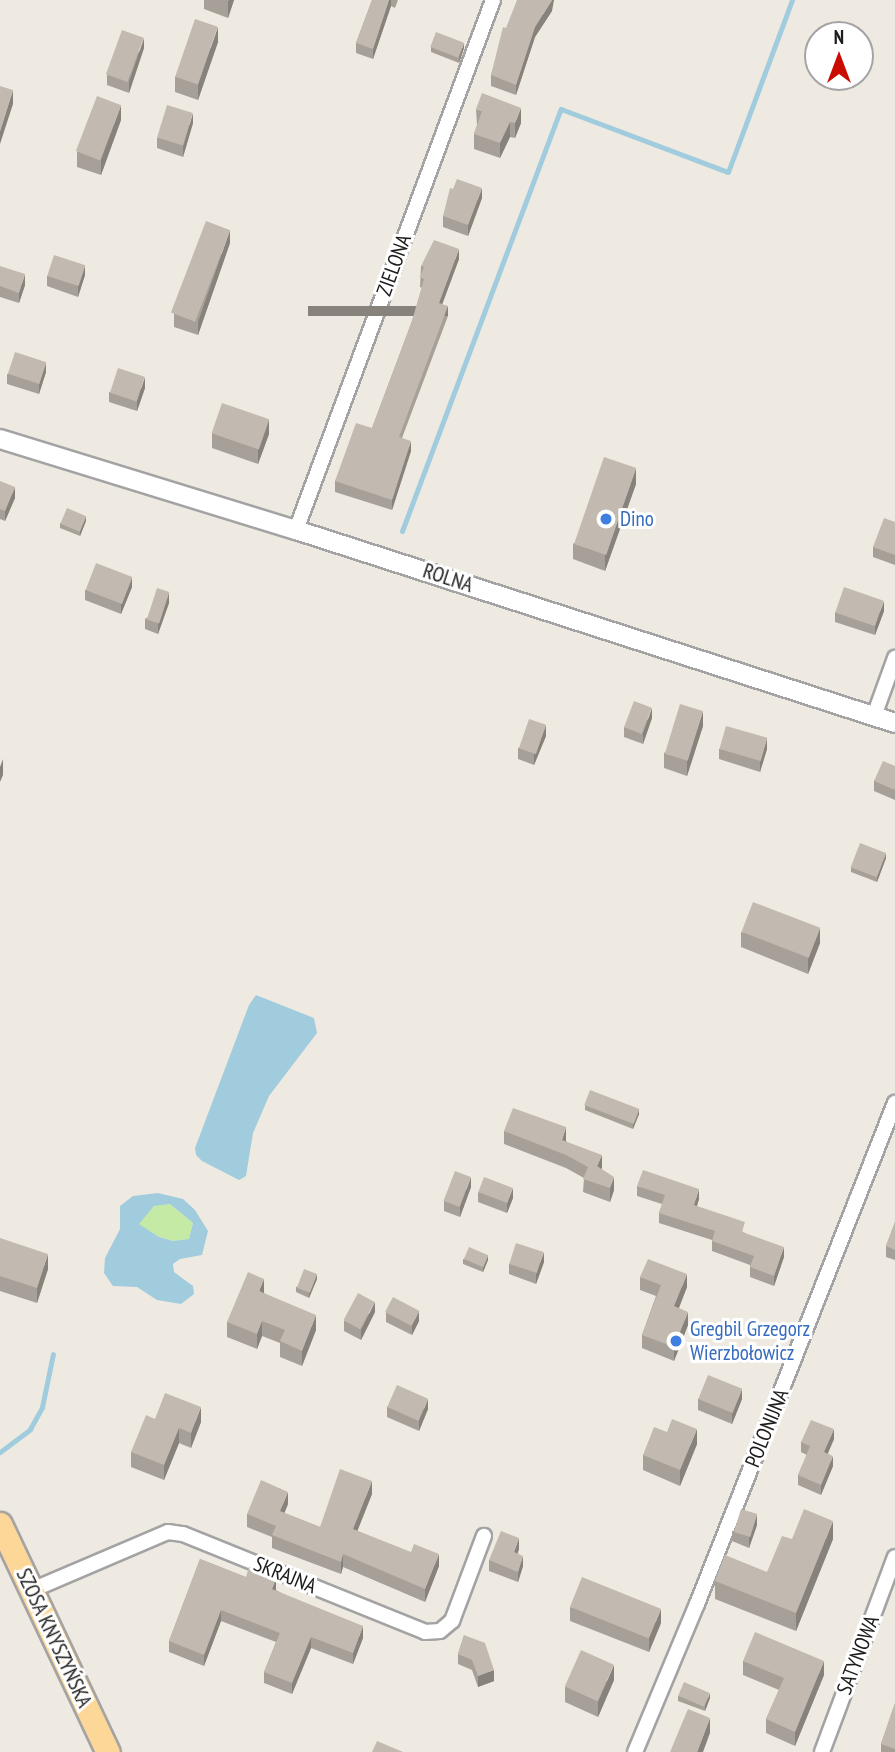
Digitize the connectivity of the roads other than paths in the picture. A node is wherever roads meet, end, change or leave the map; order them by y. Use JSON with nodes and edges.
{"nodes":[{"id":1,"x":493,"y":0,"type":"edge"},
{"id":2,"x":0,"y":439,"type":"edge"},
{"id":3,"x":296,"y":530,"type":"junction"},
{"id":4,"x":895,"y":658,"type":"edge"},
{"id":5,"x":874,"y":716,"type":"junction"},
{"id":6,"x":895,"y":723,"type":"edge"},
{"id":7,"x":895,"y":1103,"type":"edge"},
{"id":8,"x":0,"y":1524,"type":"edge"},
{"id":9,"x":484,"y":1536,"type":"dead end"},
{"id":10,"x":895,"y":1557,"type":"edge"},
{"id":11,"x":32,"y":1590,"type":"junction"},
{"id":12,"x":108,"y":1752,"type":"edge"},
{"id":13,"x":635,"y":1752,"type":"edge"},
{"id":14,"x":822,"y":1752,"type":"edge"}],
"edges":[{"from":1,"to":3,"type":"street","name":"ZIELONA"},
{"from":2,"to":3,"type":"street","name":"ROLNA"},
{"from":3,"to":5,"type":"street","name":"ROLNA"},
{"from":4,"to":5,"type":"street"},
{"from":5,"to":6,"type":"street","name":"ROLNA"},
{"from":7,"to":13,"type":"street","name":"POLONIJNA"},
{"from":8,"to":11,"type":"main road","name":"SZOSA KNYSZYŃSKA"},
{"from":9,"to":11,"type":"street","name":"SKRAJNA"},
{"from":10,"to":14,"type":"street","name":"SATYNOWA"},
{"from":11,"to":12,"type":"main road","name":"SZOSA KNYSZYŃSKA"}]}
